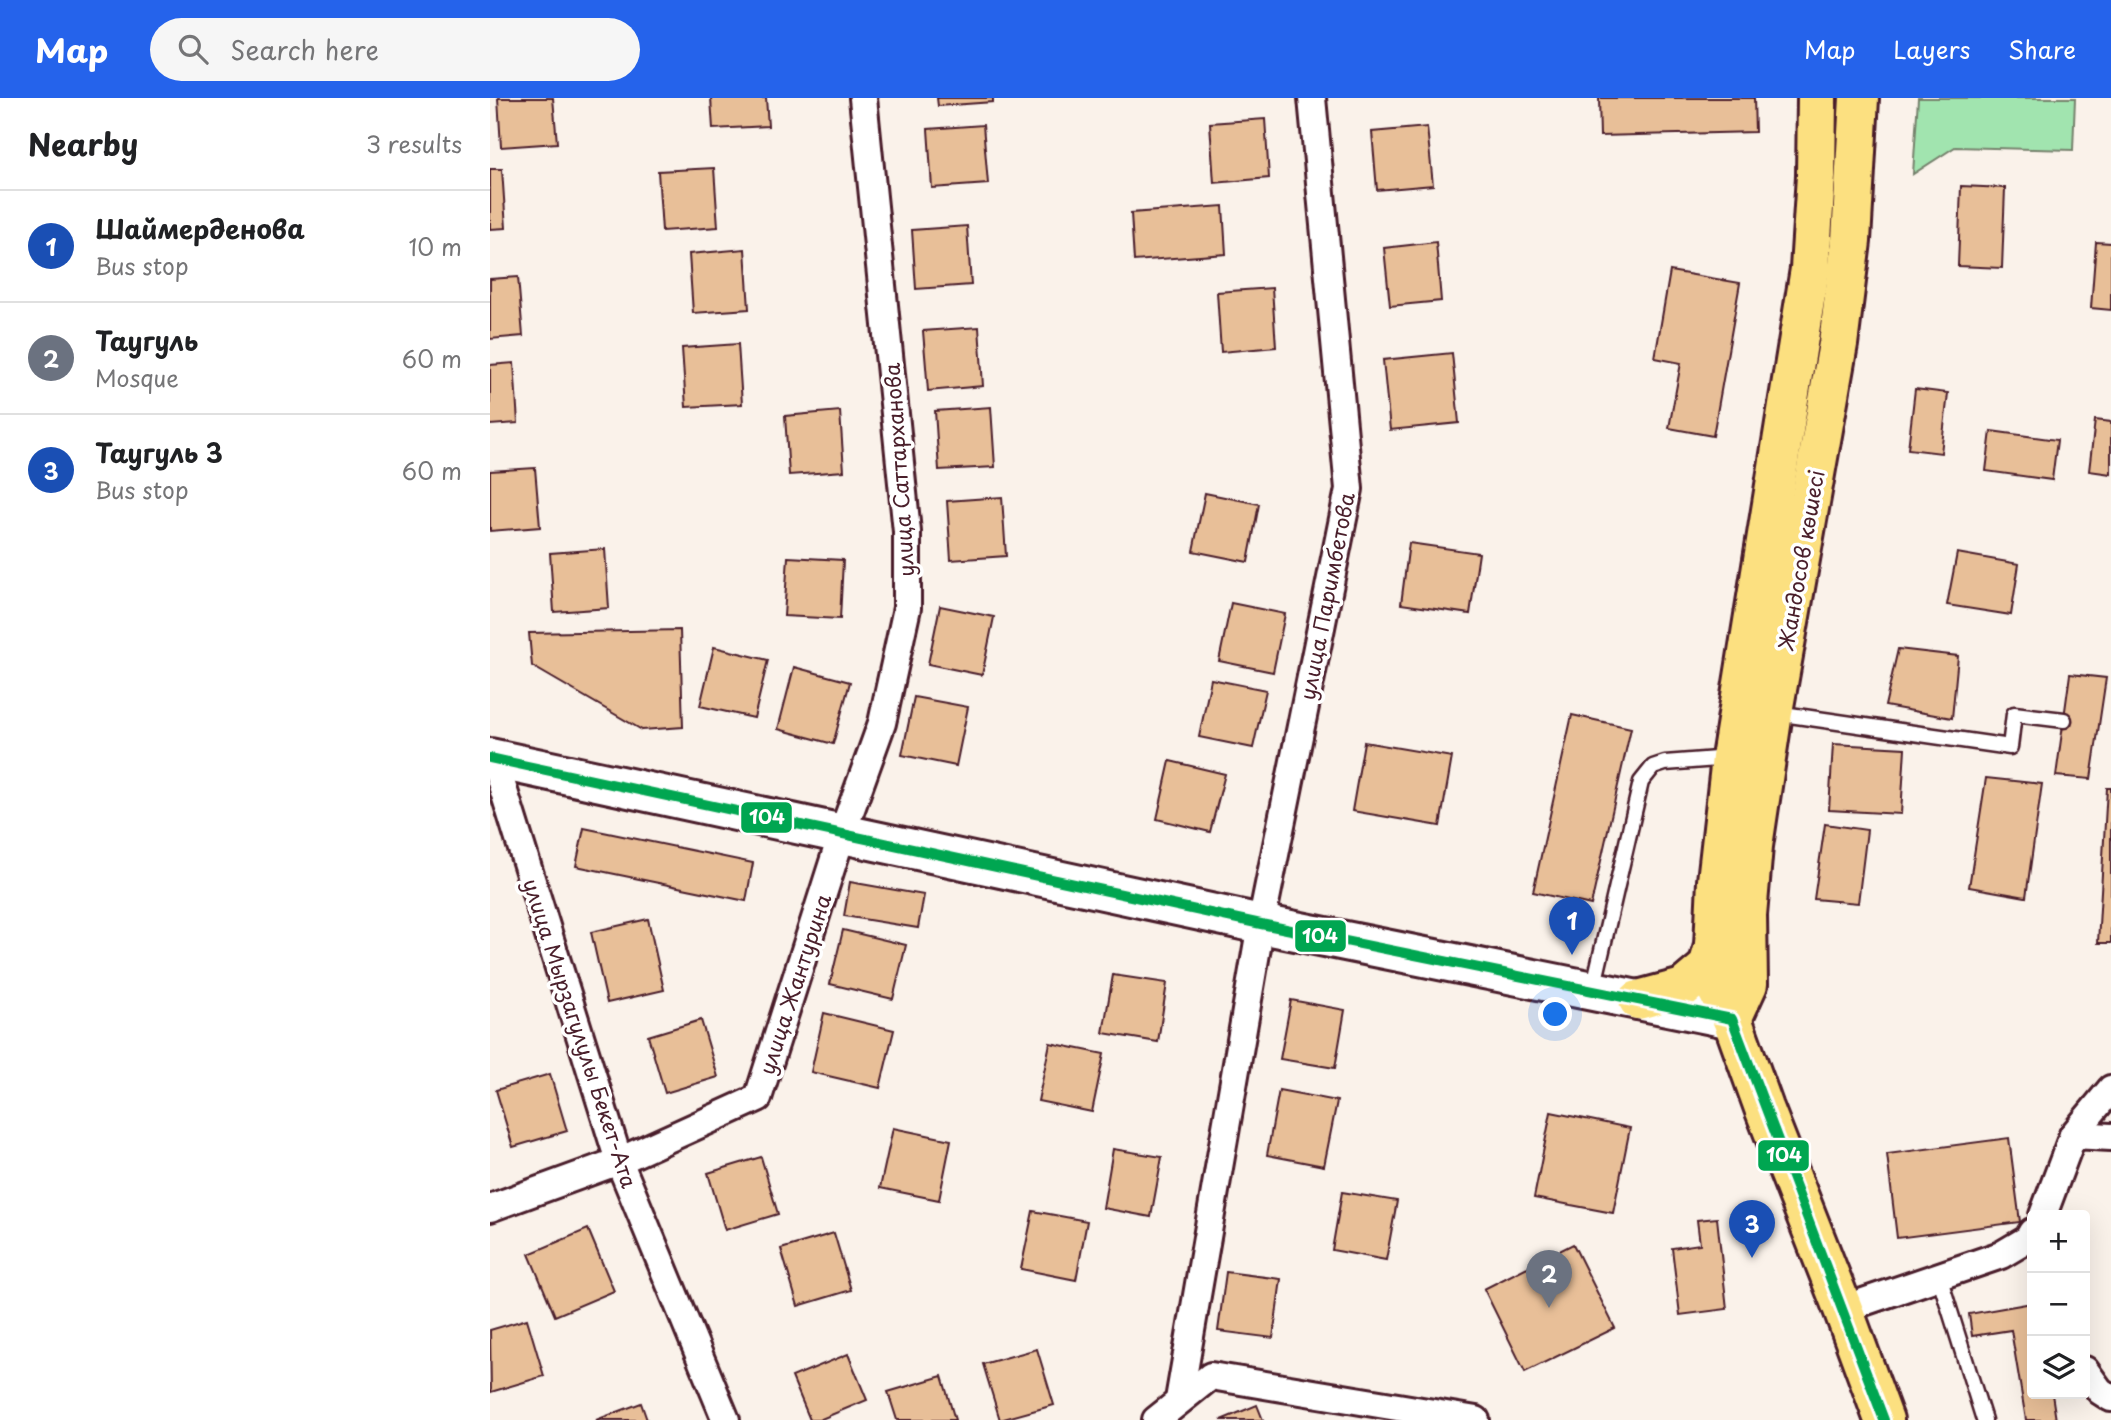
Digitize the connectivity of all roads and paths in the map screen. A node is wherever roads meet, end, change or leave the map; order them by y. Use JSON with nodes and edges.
{"nodes":[{"id":1,"x":863,"y":98,"type":"edge"},
{"id":2,"x":1312,"y":98,"type":"edge"},
{"id":3,"x":1817,"y":98,"type":"edge"},
{"id":4,"x":1859,"y":98,"type":"edge"},
{"id":5,"x":1773,"y":712,"type":"junction"},
{"id":6,"x":2064,"y":720,"type":"dead end"},
{"id":7,"x":492,"y":758,"type":"edge"},
{"id":8,"x":1731,"y":758,"type":"junction"},
{"id":9,"x":842,"y":834,"type":"junction"},
{"id":10,"x":1261,"y":924,"type":"junction"},
{"id":11,"x":1714,"y":946,"type":"junction"},
{"id":12,"x":1593,"y":991,"type":"junction"},
{"id":13,"x":1638,"y":1000,"type":"junction"},
{"id":14,"x":1732,"y":1019,"type":"junction"},
{"id":15,"x":2111,"y":1089,"type":"edge"},
{"id":16,"x":2073,"y":1135,"type":"junction"},
{"id":17,"x":2111,"y":1137,"type":"edge"},
{"id":18,"x":619,"y":1161,"type":"junction"},
{"id":19,"x":490,"y":1208,"type":"edge"},
{"id":20,"x":2045,"y":1210,"type":"edge"},
{"id":21,"x":2027,"y":1241,"type":"edge"},
{"id":22,"x":1939,"y":1276,"type":"junction"},
{"id":23,"x":1843,"y":1309,"type":"junction"},
{"id":24,"x":2090,"y":1377,"type":"edge"},
{"id":25,"x":2111,"y":1398,"type":"edge"},
{"id":26,"x":1179,"y":1400,"type":"junction"},
{"id":27,"x":726,"y":1420,"type":"edge"},
{"id":28,"x":1156,"y":1420,"type":"edge"},
{"id":29,"x":1476,"y":1420,"type":"edge"},
{"id":30,"x":1884,"y":1420,"type":"edge"},
{"id":31,"x":1984,"y":1420,"type":"edge"}],
"edges":[{"from":1,"to":9,"type":"street","name":"улица Саттарханова"},
{"from":2,"to":10,"type":"street","name":"улица Паримбетова"},
{"from":3,"to":8,"type":"main road","name":"Жандосов көшесі"},
{"from":4,"to":5,"type":"main road","name":"Жандосов көшесі"},
{"from":5,"to":6,"type":"lane"},
{"from":5,"to":14,"type":"main road","name":"Жандосов көшесі"},
{"from":7,"to":9,"type":"street"},
{"from":7,"to":18,"type":"street","name":"улица Мырзагулулы Бекет-Ата"},
{"from":8,"to":11,"type":"main road","name":"Жандосов көшесі"},
{"from":8,"to":12,"type":"lane"},
{"from":9,"to":10,"type":"street"},
{"from":9,"to":18,"type":"street","name":"улица Жантурина"},
{"from":10,"to":12,"type":"street"},
{"from":10,"to":26,"type":"street","name":"улица Паримбетова"},
{"from":11,"to":13,"type":"main road"},
{"from":11,"to":14,"type":"main road","name":"Жандосов көшесі"},
{"from":12,"to":13,"type":"street"},
{"from":13,"to":14,"type":"street"},
{"from":14,"to":23,"type":"main road","name":"Жандосов көшесі"},
{"from":15,"to":16,"type":"street"},
{"from":16,"to":17,"type":"street"},
{"from":16,"to":20,"type":"street"},
{"from":18,"to":19,"type":"street","name":"улица Жантурина"},
{"from":18,"to":27,"type":"street","name":"улица Мырзагулулы Бекет-Ата"},
{"from":21,"to":22,"type":"street"},
{"from":22,"to":23,"type":"street"},
{"from":22,"to":31,"type":"lane"},
{"from":23,"to":30,"type":"main road","name":"Жандосов көшесі"},
{"from":24,"to":25,"type":"street"},
{"from":26,"to":28,"type":"street"},
{"from":26,"to":29,"type":"street"}]}
